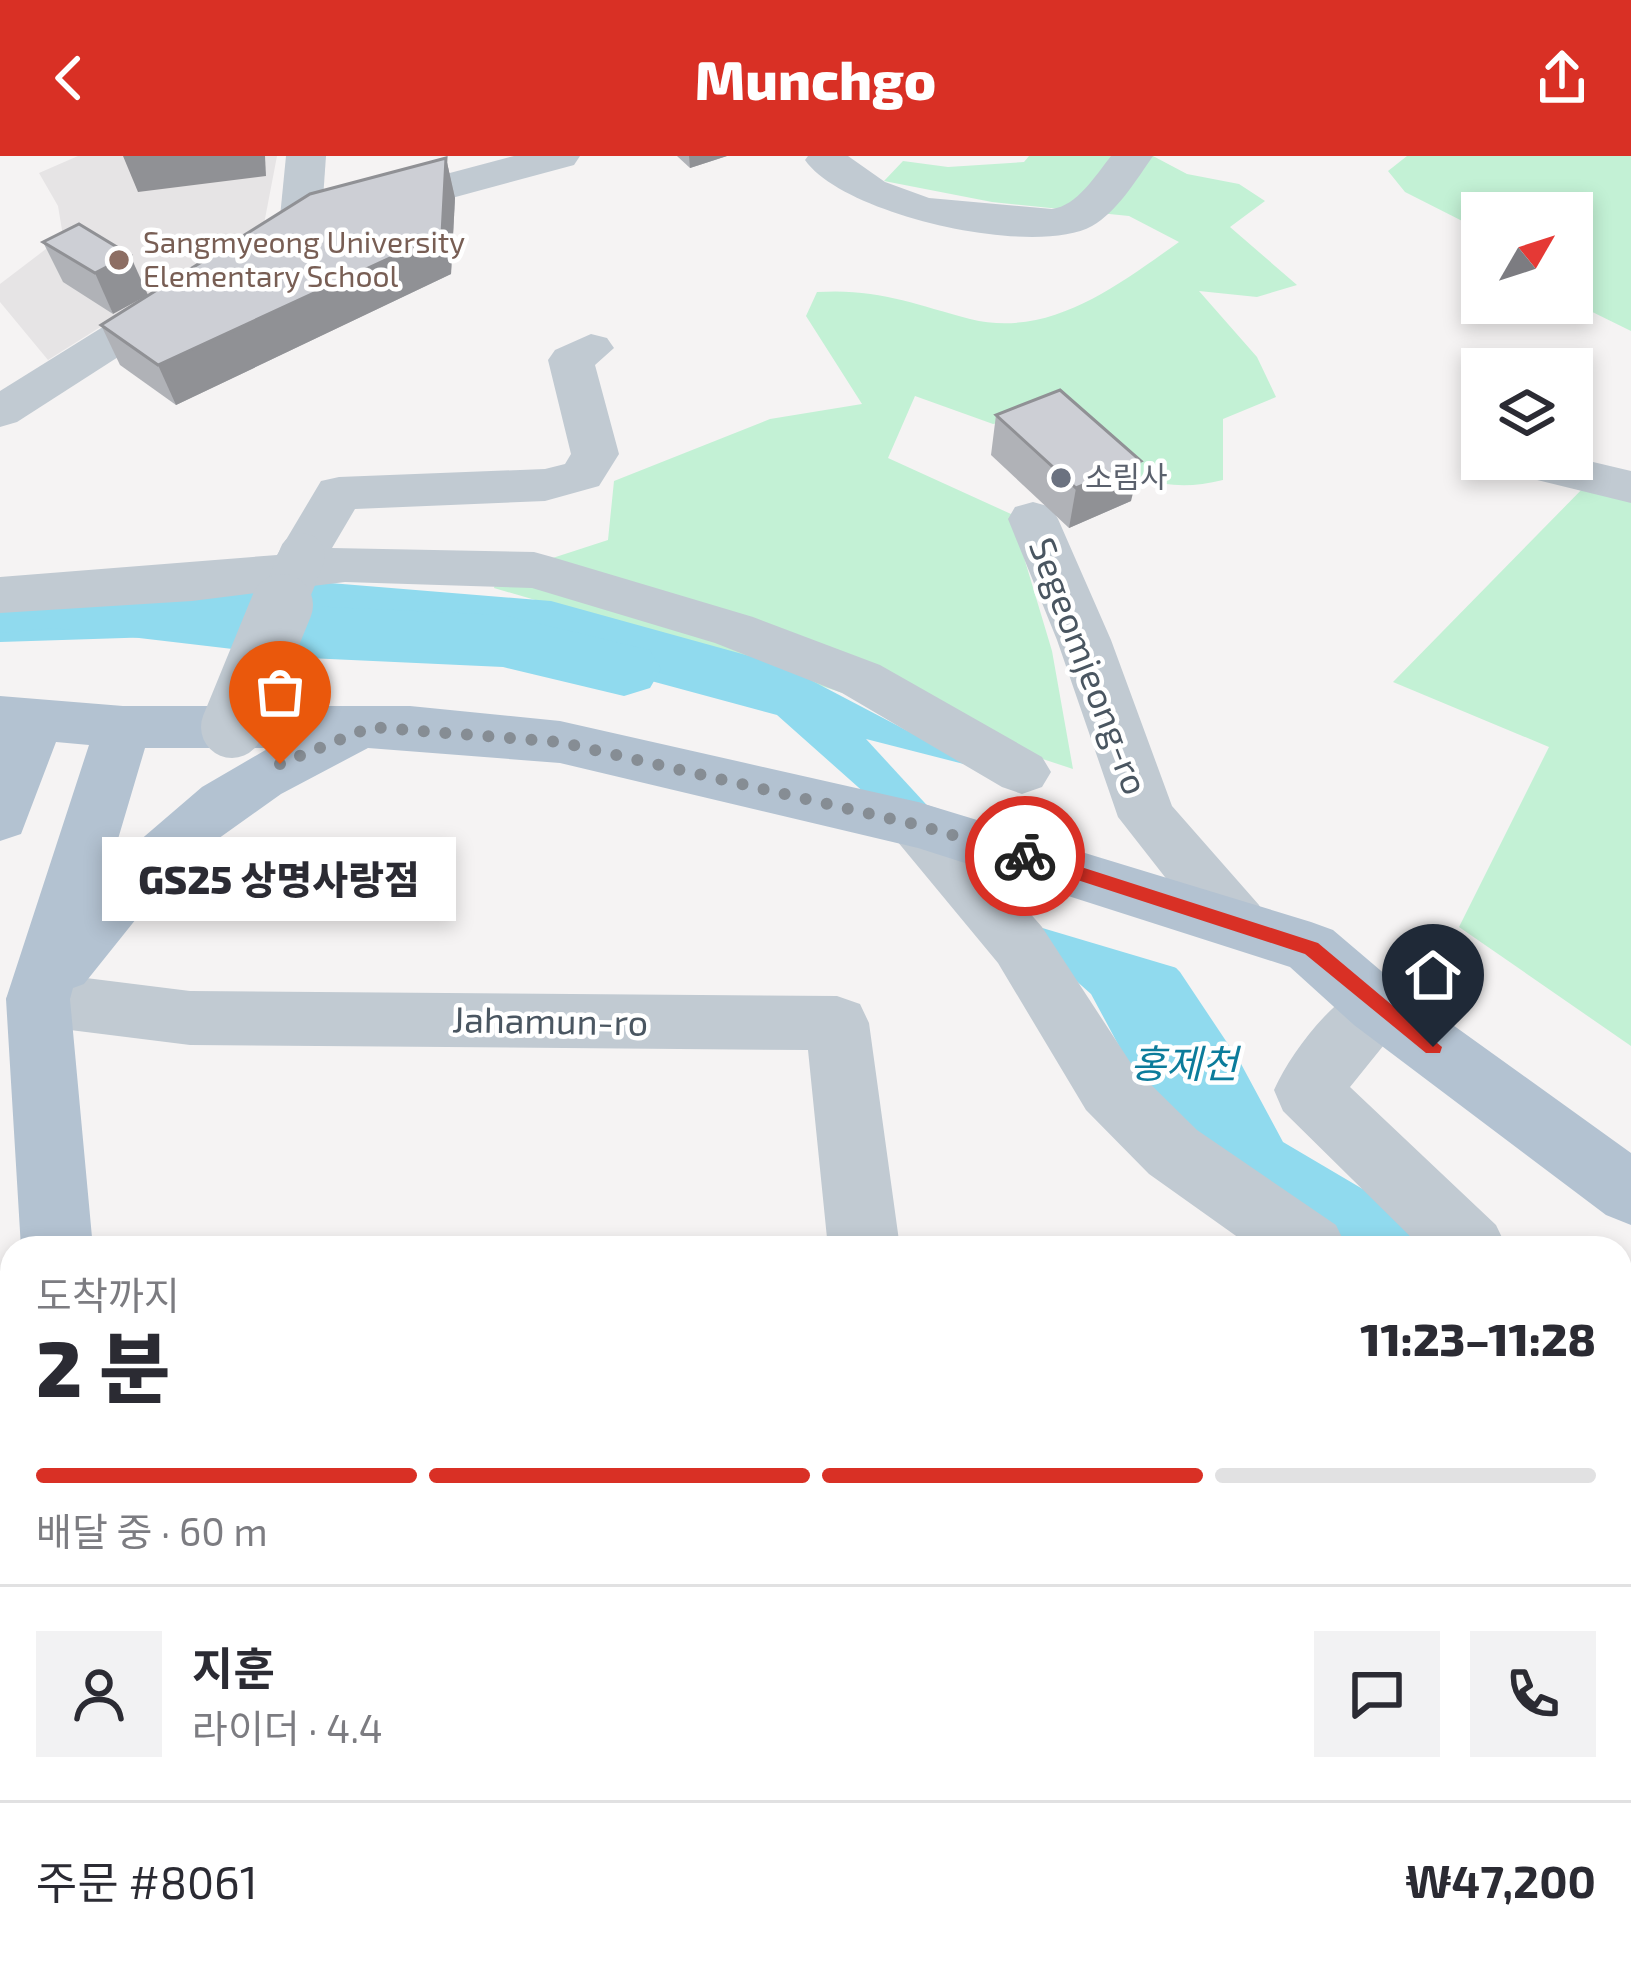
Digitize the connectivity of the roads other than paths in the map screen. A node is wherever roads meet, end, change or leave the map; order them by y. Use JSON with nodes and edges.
{"nodes":[{"id":1,"x":306,"y":156,"type":"edge"},
{"id":2,"x":560,"y":156,"type":"edge"},
{"id":3,"x":828,"y":156,"type":"edge"},
{"id":4,"x":1133,"y":156,"type":"edge"},
{"id":5,"x":300,"y":227,"type":"junction"},
{"id":6,"x":591,"y":348,"type":"dead end"},
{"id":7,"x":0,"y":412,"type":"edge"},
{"id":8,"x":1593,"y":478,"type":"edge"},
{"id":9,"x":1631,"y":487,"type":"edge"},
{"id":10,"x":1033,"y":519,"type":"dead end"},
{"id":11,"x":0,"y":595,"type":"edge"},
{"id":12,"x":18,"y":717,"type":"edge"},
{"id":13,"x":124,"y":727,"type":"junction"},
{"id":14,"x":232,"y":727,"type":"junction"},
{"id":15,"x":371,"y":727,"type":"junction"},
{"id":16,"x":1022,"y":772,"type":"dead end"},
{"id":17,"x":0,"y":818,"type":"edge"},
{"id":18,"x":936,"y":830,"type":"junction"},
{"id":19,"x":1237,"y":923,"type":"junction"},
{"id":20,"x":38,"y":999,"type":"junction"},
{"id":21,"x":1377,"y":1006,"type":"junction"},
{"id":22,"x":1631,"y":1193,"type":"edge"},
{"id":23,"x":57,"y":1236,"type":"edge"},
{"id":24,"x":863,"y":1236,"type":"edge"},
{"id":25,"x":1294,"y":1236,"type":"edge"},
{"id":26,"x":1459,"y":1236,"type":"edge"}],
"edges":[{"from":1,"to":5,"type":"street"},
{"from":2,"to":5,"type":"street"},
{"from":3,"to":4,"type":"street"},
{"from":5,"to":7,"type":"street"},
{"from":6,"to":14,"type":"street","bridge":true},
{"from":8,"to":9,"type":"street"},
{"from":10,"to":19,"type":"street","name":"Segeomjeong-ro"},
{"from":11,"to":16,"type":"street"},
{"from":12,"to":13,"type":"main road"},
{"from":12,"to":17,"type":"main road"},
{"from":13,"to":14,"type":"main road"},
{"from":13,"to":20,"type":"main road"},
{"from":14,"to":15,"type":"main road"},
{"from":15,"to":18,"type":"main road"},
{"from":15,"to":20,"type":"main road"},
{"from":18,"to":19,"type":"main road"},
{"from":18,"to":25,"type":"street"},
{"from":19,"to":21,"type":"main road"},
{"from":20,"to":23,"type":"main road"},
{"from":20,"to":24,"type":"street","name":"Jahamun-ro"},
{"from":21,"to":22,"type":"main road"},
{"from":21,"to":26,"type":"street"}]}
